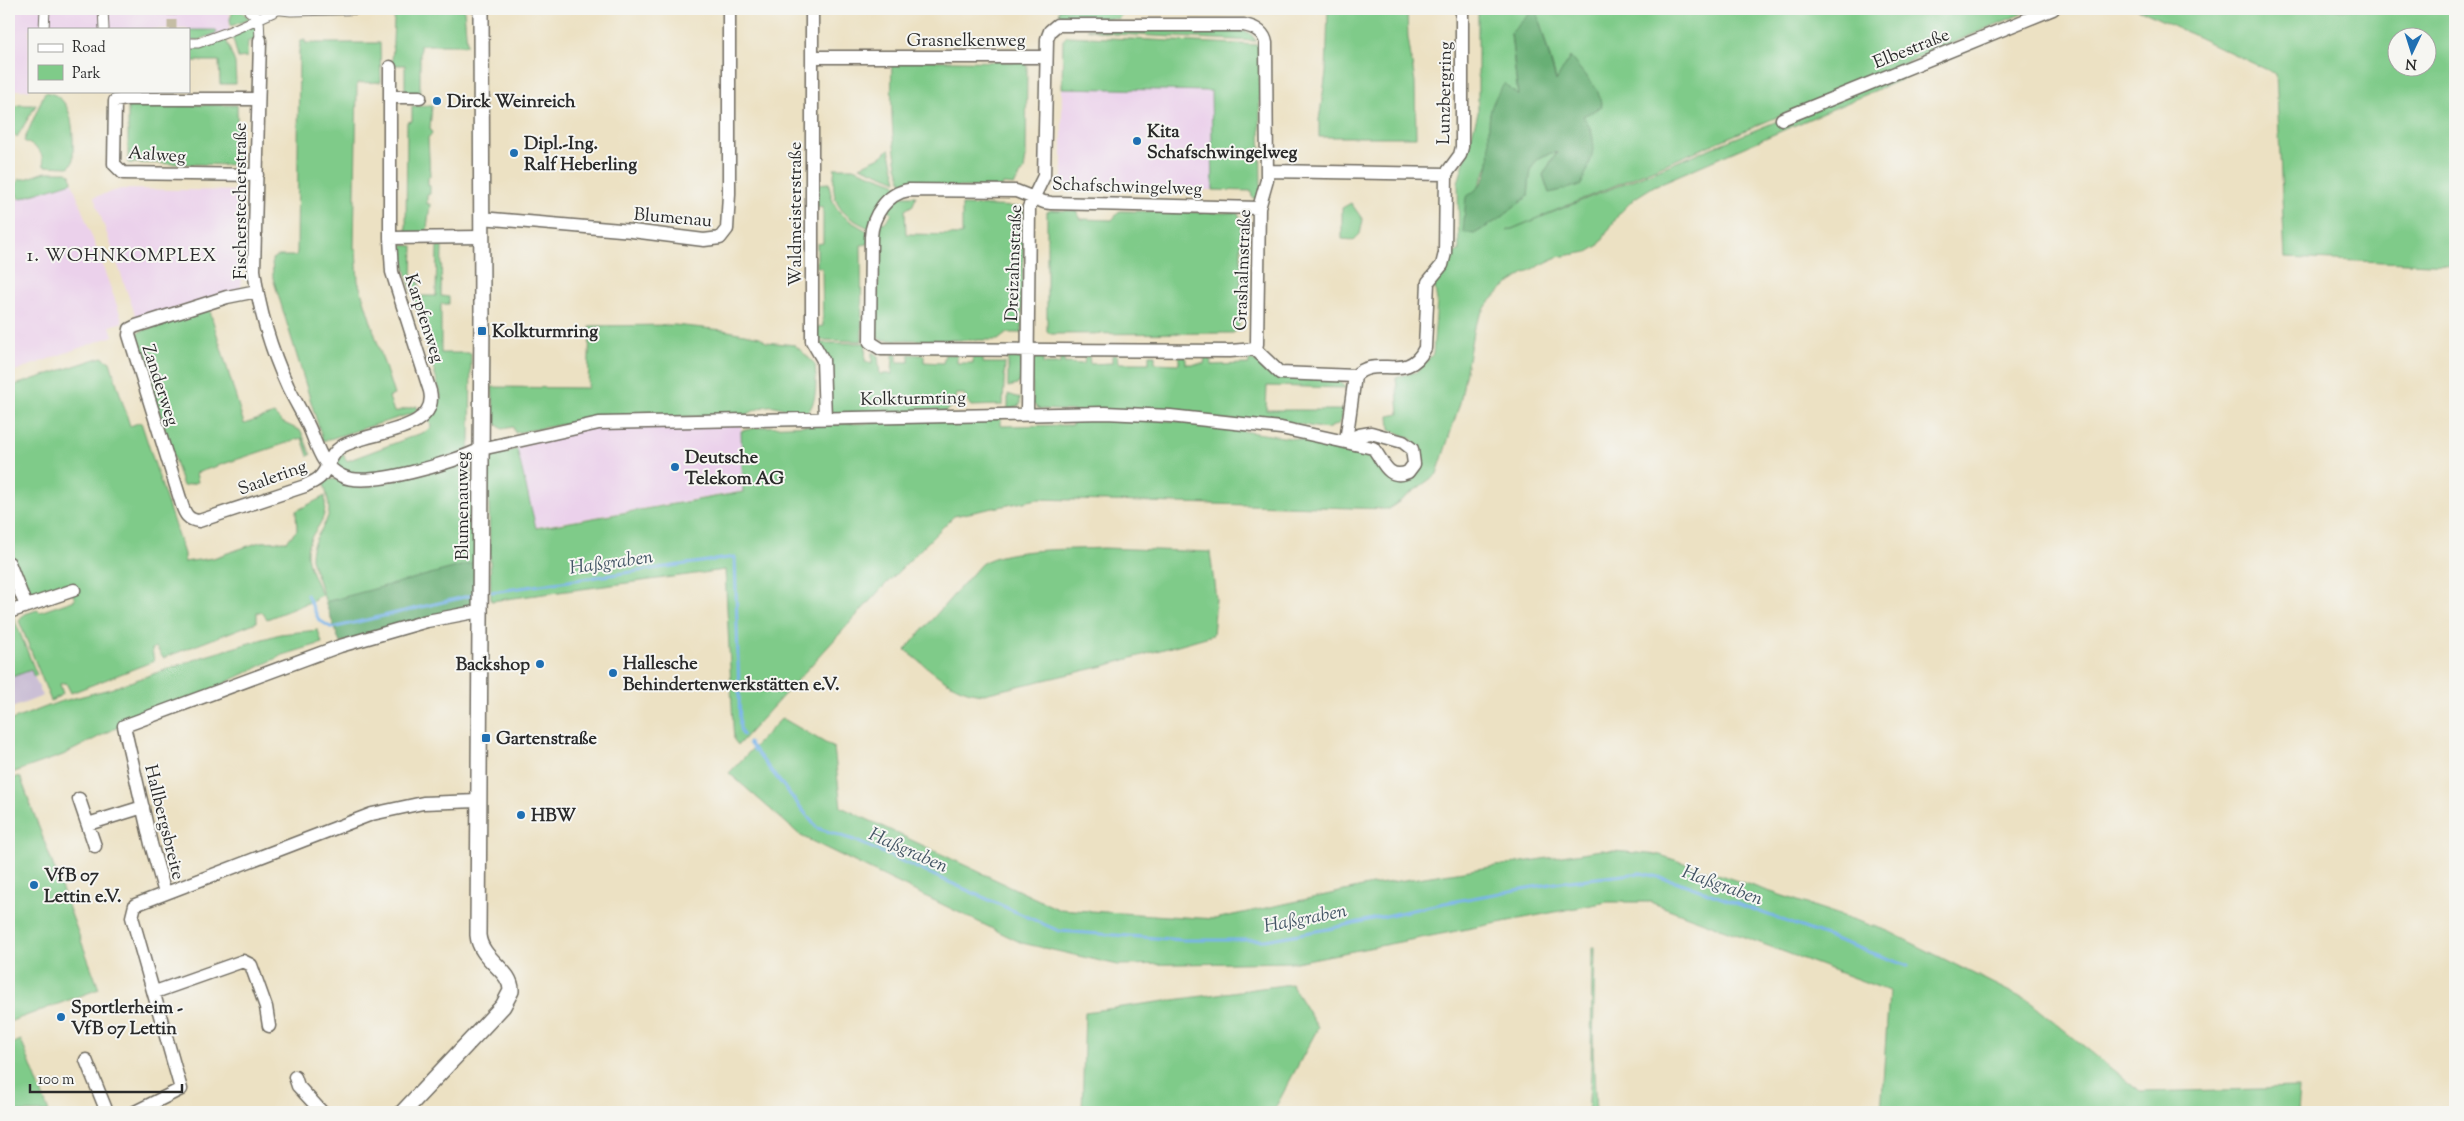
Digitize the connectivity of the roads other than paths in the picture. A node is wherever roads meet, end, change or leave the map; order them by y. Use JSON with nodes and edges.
{"nodes":[{"id":1,"x":45,"y":9,"type":"edge"},
{"id":2,"x":104,"y":9,"type":"edge"},
{"id":3,"x":249,"y":9,"type":"edge"},
{"id":4,"x":383,"y":9,"type":"edge"},
{"id":5,"x":481,"y":9,"type":"edge"},
{"id":6,"x":729,"y":9,"type":"edge"},
{"id":7,"x":812,"y":9,"type":"edge"},
{"id":8,"x":1462,"y":9,"type":"edge"},
{"id":9,"x":2053,"y":9,"type":"edge"},
{"id":10,"x":277,"y":10,"type":"edge"},
{"id":11,"x":259,"y":18,"type":"junction"},
{"id":12,"x":44,"y":28,"type":"edge"},
{"id":13,"x":104,"y":28,"type":"edge"},
{"id":14,"x":260,"y":34,"type":"joint"},
{"id":15,"x":190,"y":43,"type":"edge"},
{"id":16,"x":1266,"y":43,"type":"joint"},
{"id":17,"x":813,"y":57,"type":"junction"},
{"id":18,"x":1046,"y":57,"type":"junction"},
{"id":19,"x":390,"y":68,"type":"dead end"},
{"id":20,"x":391,"y":97,"type":"junction"},
{"id":21,"x":420,"y":97,"type":"dead end"},
{"id":22,"x":258,"y":100,"type":"junction"},
{"id":23,"x":1782,"y":119,"type":"dead end"},
{"id":24,"x":1267,"y":171,"type":"junction"},
{"id":25,"x":1446,"y":174,"type":"junction"},
{"id":26,"x":257,"y":175,"type":"junction"},
{"id":27,"x":1032,"y":198,"type":"junction"},
{"id":28,"x":1259,"y":208,"type":"junction"},
{"id":29,"x":481,"y":218,"type":"junction"},
{"id":30,"x":482,"y":237,"type":"junction"},
{"id":31,"x":390,"y":238,"type":"junction"},
{"id":32,"x":257,"y":291,"type":"junction"},
{"id":33,"x":1255,"y":349,"type":"junction"},
{"id":34,"x":1027,"y":350,"type":"junction"},
{"id":35,"x":1354,"y":376,"type":"junction"},
{"id":36,"x":431,"y":407,"type":"joint"},
{"id":37,"x":1027,"y":414,"type":"junction"},
{"id":38,"x":825,"y":418,"type":"junction"},
{"id":39,"x":1346,"y":441,"type":"junction"},
{"id":40,"x":481,"y":450,"type":"junction"},
{"id":41,"x":327,"y":467,"type":"junction"},
{"id":42,"x":189,"y":519,"type":"joint"},
{"id":43,"x":9,"y":564,"type":"edge"},
{"id":44,"x":74,"y":590,"type":"dead end"},
{"id":45,"x":26,"y":606,"type":"junction"},
{"id":46,"x":480,"y":611,"type":"junction"},
{"id":47,"x":9,"y":612,"type":"edge"},
{"id":48,"x":79,"y":799,"type":"dead end"},
{"id":49,"x":478,"y":801,"type":"junction"},
{"id":50,"x":143,"y":807,"type":"junction"},
{"id":51,"x":88,"y":824,"type":"junction"},
{"id":52,"x":95,"y":846,"type":"dead end"},
{"id":53,"x":165,"y":893,"type":"junction"},
{"id":54,"x":155,"y":992,"type":"junction"},
{"id":55,"x":269,"y":1026,"type":"dead end"},
{"id":56,"x":86,"y":1060,"type":"dead end"},
{"id":57,"x":296,"y":1077,"type":"dead end"},
{"id":58,"x":107,"y":1112,"type":"edge"},
{"id":59,"x":135,"y":1112,"type":"edge"},
{"id":60,"x":322,"y":1112,"type":"edge"},
{"id":61,"x":403,"y":1112,"type":"edge"}],
"edges":[{"from":1,"to":12,"type":"street"},
{"from":2,"to":13,"type":"street"},
{"from":3,"to":11,"type":"street"},
{"from":4,"to":10,"type":"street"},
{"from":5,"to":29,"type":"street","name":"Blumenauweg"},
{"from":6,"to":29,"type":"street","name":"Blumenau"},
{"from":7,"to":17,"type":"street","name":"Waldmeisterstraße"},
{"from":8,"to":25,"type":"street","name":"Lunzbergring"},
{"from":9,"to":23,"type":"street","name":"Elbestraße"},
{"from":10,"to":11,"type":"street"},
{"from":11,"to":14,"type":"street"},
{"from":11,"to":15,"type":"street"},
{"from":14,"to":22,"type":"street","name":"Fischerstecherstraße"},
{"from":16,"to":18,"type":"street","name":"Grasnelkenweg"},
{"from":16,"to":24,"type":"street","name":"Grashalmstraße"},
{"from":17,"to":18,"type":"street","name":"Grasnelkenweg"},
{"from":17,"to":38,"type":"street","name":"Waldmeisterstraße"},
{"from":18,"to":27,"type":"street","name":"Dreizahnstraße"},
{"from":19,"to":20,"type":"street","name":"Karpfenweg"},
{"from":20,"to":21,"type":"street"},
{"from":20,"to":31,"type":"street","name":"Karpfenweg"},
{"from":22,"to":26,"type":"street","name":"Fischerstecherstraße"},
{"from":22,"to":26,"type":"street","name":"Aalweg"},
{"from":24,"to":25,"type":"street"},
{"from":24,"to":28,"type":"street","name":"Grashalmstraße"},
{"from":25,"to":35,"type":"street"},
{"from":26,"to":32,"type":"street","name":"Fischerstecherstraße"},
{"from":27,"to":28,"type":"street","name":"Schafschwingelweg"},
{"from":27,"to":34,"type":"street","name":"Dreizahnstraße"},
{"from":27,"to":34,"type":"street","name":"Schafschwingelweg"},
{"from":28,"to":33,"type":"street","name":"Grashalmstraße"},
{"from":29,"to":30,"type":"street","name":"Blumenauweg"},
{"from":30,"to":31,"type":"street"},
{"from":30,"to":40,"type":"street","name":"Blumenauweg"},
{"from":31,"to":36,"type":"street","name":"Karpfenweg"},
{"from":32,"to":41,"type":"street","name":"Fischerstecherstraße"},
{"from":32,"to":42,"type":"street","name":"Zanderweg"},
{"from":33,"to":34,"type":"street"},
{"from":33,"to":35,"type":"street"},
{"from":34,"to":37,"type":"street","name":"Dreizahnstraße"},
{"from":35,"to":39,"type":"street"},
{"from":36,"to":41,"type":"street","name":"Saalering"},
{"from":37,"to":38,"type":"street","name":"Kolkturmring"},
{"from":37,"to":39,"type":"street","name":"Kolkturmring"},
{"from":38,"to":40,"type":"street","name":"Kolkturmring"},
{"from":39,"to":39,"type":"street","name":"Kolkturmring"},
{"from":40,"to":41,"type":"street"},
{"from":40,"to":46,"type":"street","name":"Blumenauweg"},
{"from":41,"to":42,"type":"street","name":"Saalering"},
{"from":43,"to":45,"type":"street"},
{"from":44,"to":45,"type":"street"},
{"from":45,"to":47,"type":"street"},
{"from":46,"to":49,"type":"street","name":"Blumenauweg"},
{"from":46,"to":50,"type":"street","name":"Hallbergsbreite"},
{"from":48,"to":51,"type":"street"},
{"from":49,"to":53,"type":"street"},
{"from":49,"to":61,"type":"street","name":"Blumenauweg"},
{"from":50,"to":51,"type":"street"},
{"from":50,"to":53,"type":"street","name":"Hallbergsbreite"},
{"from":51,"to":52,"type":"street"},
{"from":53,"to":54,"type":"street","name":"Hallbergsbreite"},
{"from":54,"to":55,"type":"street"},
{"from":54,"to":59,"type":"street","name":"Hallbergsbreite"},
{"from":56,"to":58,"type":"street"},
{"from":57,"to":60,"type":"street"}]}
